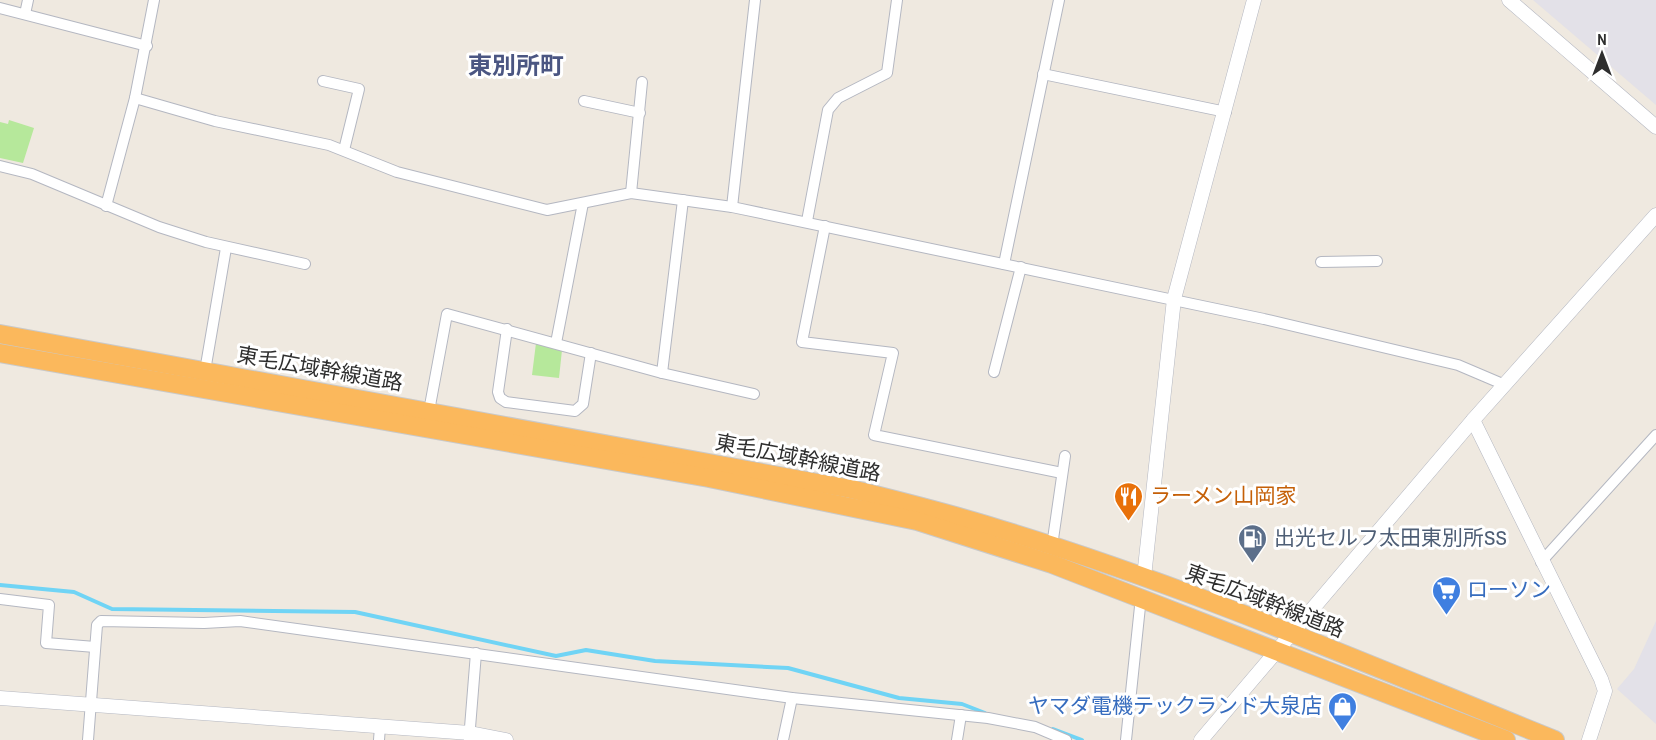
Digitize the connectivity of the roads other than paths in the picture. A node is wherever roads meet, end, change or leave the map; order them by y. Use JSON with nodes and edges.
{"nodes":[{"id":1,"x":28,"y":0,"type":"edge"},
{"id":2,"x":154,"y":0,"type":"edge"},
{"id":3,"x":755,"y":0,"type":"edge"},
{"id":4,"x":897,"y":0,"type":"edge"},
{"id":5,"x":1059,"y":0,"type":"edge"},
{"id":6,"x":1254,"y":0,"type":"edge"},
{"id":7,"x":1509,"y":0,"type":"edge"},
{"id":8,"x":0,"y":8,"type":"edge"},
{"id":9,"x":25,"y":14,"type":"junction"},
{"id":10,"x":147,"y":46,"type":"junction"},
{"id":11,"x":1043,"y":74,"type":"junction"},
{"id":12,"x":323,"y":81,"type":"dead end"},
{"id":13,"x":642,"y":82,"type":"dead end"},
{"id":14,"x":135,"y":98,"type":"junction"},
{"id":15,"x":584,"y":101,"type":"dead end"},
{"id":16,"x":1226,"y":112,"type":"junction"},
{"id":17,"x":640,"y":113,"type":"junction"},
{"id":18,"x":1656,"y":127,"type":"edge"},
{"id":19,"x":344,"y":150,"type":"junction"},
{"id":20,"x":0,"y":166,"type":"edge"},
{"id":21,"x":631,"y":193,"type":"junction"},
{"id":22,"x":683,"y":200,"type":"junction"},
{"id":23,"x":583,"y":203,"type":"junction"},
{"id":24,"x":106,"y":206,"type":"junction"},
{"id":25,"x":732,"y":207,"type":"junction"},
{"id":26,"x":1656,"y":215,"type":"edge"},
{"id":27,"x":807,"y":221,"type":"junction"},
{"id":28,"x":825,"y":226,"type":"junction"},
{"id":29,"x":226,"y":248,"type":"junction"},
{"id":30,"x":1377,"y":261,"type":"dead end"},
{"id":31,"x":1321,"y":262,"type":"dead end"},
{"id":32,"x":305,"y":264,"type":"dead end"},
{"id":33,"x":1004,"y":264,"type":"junction"},
{"id":34,"x":1021,"y":267,"type":"junction"},
{"id":35,"x":1174,"y":299,"type":"junction"},
{"id":36,"x":507,"y":329,"type":"junction"},
{"id":37,"x":0,"y":334,"type":"edge"},
{"id":38,"x":556,"y":343,"type":"junction"},
{"id":39,"x":0,"y":353,"type":"edge"},
{"id":40,"x":591,"y":353,"type":"junction"},
{"id":41,"x":205,"y":371,"type":"junction"},
{"id":42,"x":994,"y":372,"type":"dead end"},
{"id":43,"x":662,"y":373,"type":"junction"},
{"id":44,"x":1505,"y":385,"type":"junction"},
{"id":45,"x":754,"y":394,"type":"dead end"},
{"id":46,"x":429,"y":411,"type":"junction"},
{"id":47,"x":1473,"y":420,"type":"junction"},
{"id":48,"x":1656,"y":435,"type":"edge"},
{"id":49,"x":1065,"y":456,"type":"dead end"},
{"id":50,"x":1062,"y":473,"type":"junction"},
{"id":51,"x":1052,"y":546,"type":"junction"},
{"id":52,"x":1542,"y":562,"type":"junction"},
{"id":53,"x":1143,"y":577,"type":"junction"},
{"id":54,"x":1141,"y":597,"type":"junction"},
{"id":55,"x":0,"y":599,"type":"edge"},
{"id":56,"x":1290,"y":634,"type":"junction"},
{"id":57,"x":95,"y":647,"type":"junction"},
{"id":58,"x":1279,"y":650,"type":"junction"},
{"id":59,"x":476,"y":653,"type":"junction"},
{"id":60,"x":0,"y":698,"type":"edge"},
{"id":61,"x":792,"y":698,"type":"junction"},
{"id":62,"x":90,"y":705,"type":"junction"},
{"id":63,"x":961,"y":715,"type":"junction"},
{"id":64,"x":380,"y":734,"type":"edge"},
{"id":65,"x":470,"y":737,"type":"edge"},
{"id":66,"x":88,"y":740,"type":"edge"},
{"id":67,"x":506,"y":740,"type":"edge"},
{"id":68,"x":783,"y":740,"type":"edge"},
{"id":69,"x":957,"y":740,"type":"edge"},
{"id":70,"x":1066,"y":740,"type":"edge"},
{"id":71,"x":1125,"y":740,"type":"edge"},
{"id":72,"x":1201,"y":740,"type":"edge"},
{"id":73,"x":1506,"y":740,"type":"edge"},
{"id":74,"x":1555,"y":740,"type":"edge"},
{"id":75,"x":1588,"y":740,"type":"edge"}],
"edges":[{"from":1,"to":9,"type":"street"},
{"from":2,"to":10,"type":"street"},
{"from":3,"to":25,"type":"street"},
{"from":4,"to":27,"type":"street"},
{"from":5,"to":11,"type":"street"},
{"from":6,"to":16,"type":"street"},
{"from":7,"to":18,"type":"street"},
{"from":8,"to":9,"type":"street"},
{"from":9,"to":10,"type":"street"},
{"from":10,"to":14,"type":"street"},
{"from":11,"to":16,"type":"street"},
{"from":11,"to":33,"type":"street"},
{"from":12,"to":19,"type":"street"},
{"from":13,"to":17,"type":"street"},
{"from":14,"to":19,"type":"street"},
{"from":14,"to":24,"type":"street"},
{"from":15,"to":17,"type":"street"},
{"from":16,"to":35,"type":"street"},
{"from":17,"to":21,"type":"street"},
{"from":19,"to":23,"type":"street"},
{"from":20,"to":24,"type":"street"},
{"from":21,"to":22,"type":"street"},
{"from":21,"to":23,"type":"street"},
{"from":22,"to":25,"type":"street"},
{"from":22,"to":43,"type":"street"},
{"from":23,"to":38,"type":"street"},
{"from":24,"to":29,"type":"street"},
{"from":25,"to":27,"type":"street"},
{"from":26,"to":44,"type":"street"},
{"from":27,"to":28,"type":"street"},
{"from":28,"to":33,"type":"street"},
{"from":28,"to":50,"type":"street"},
{"from":29,"to":32,"type":"street"},
{"from":29,"to":41,"type":"street"},
{"from":30,"to":31,"type":"street"},
{"from":33,"to":34,"type":"street"},
{"from":34,"to":35,"type":"street"},
{"from":34,"to":42,"type":"street"},
{"from":35,"to":44,"type":"street"},
{"from":35,"to":53,"type":"street"},
{"from":36,"to":38,"type":"street"},
{"from":36,"to":40,"type":"street"},
{"from":36,"to":46,"type":"street"},
{"from":37,"to":41,"type":"highway","name":"東毛広域幹線道路"},
{"from":38,"to":40,"type":"street"},
{"from":39,"to":54,"type":"highway","name":"東毛広域幹線道路"},
{"from":40,"to":43,"type":"street"},
{"from":41,"to":46,"type":"highway","name":"東毛広域幹線道路"},
{"from":43,"to":45,"type":"street"},
{"from":44,"to":47,"type":"street"},
{"from":46,"to":51,"type":"highway","name":"東毛広域幹線道路"},
{"from":47,"to":52,"type":"street"},
{"from":47,"to":56,"type":"street"},
{"from":48,"to":52,"type":"street"},
{"from":49,"to":50,"type":"street"},
{"from":50,"to":51,"type":"street"},
{"from":51,"to":53,"type":"highway","name":"東毛広域幹線道路"},
{"from":52,"to":75,"type":"street"},
{"from":53,"to":56,"type":"highway","name":"東毛広域幹線道路"},
{"from":54,"to":58,"type":"highway","name":"東毛広域幹線道路"},
{"from":54,"to":71,"type":"street"},
{"from":55,"to":57,"type":"street"},
{"from":56,"to":58,"type":"street"},
{"from":56,"to":74,"type":"highway","name":"東毛広域幹線道路"},
{"from":57,"to":59,"type":"street"},
{"from":57,"to":62,"type":"street"},
{"from":58,"to":72,"type":"street"},
{"from":58,"to":73,"type":"highway","name":"東毛広域幹線道路"},
{"from":59,"to":61,"type":"street"},
{"from":59,"to":65,"type":"street"},
{"from":60,"to":62,"type":"street"},
{"from":61,"to":63,"type":"street"},
{"from":61,"to":68,"type":"street"},
{"from":62,"to":64,"type":"street"},
{"from":62,"to":66,"type":"street"},
{"from":63,"to":69,"type":"street"},
{"from":63,"to":70,"type":"street"},
{"from":64,"to":65,"type":"street"},
{"from":65,"to":67,"type":"street"}]}
